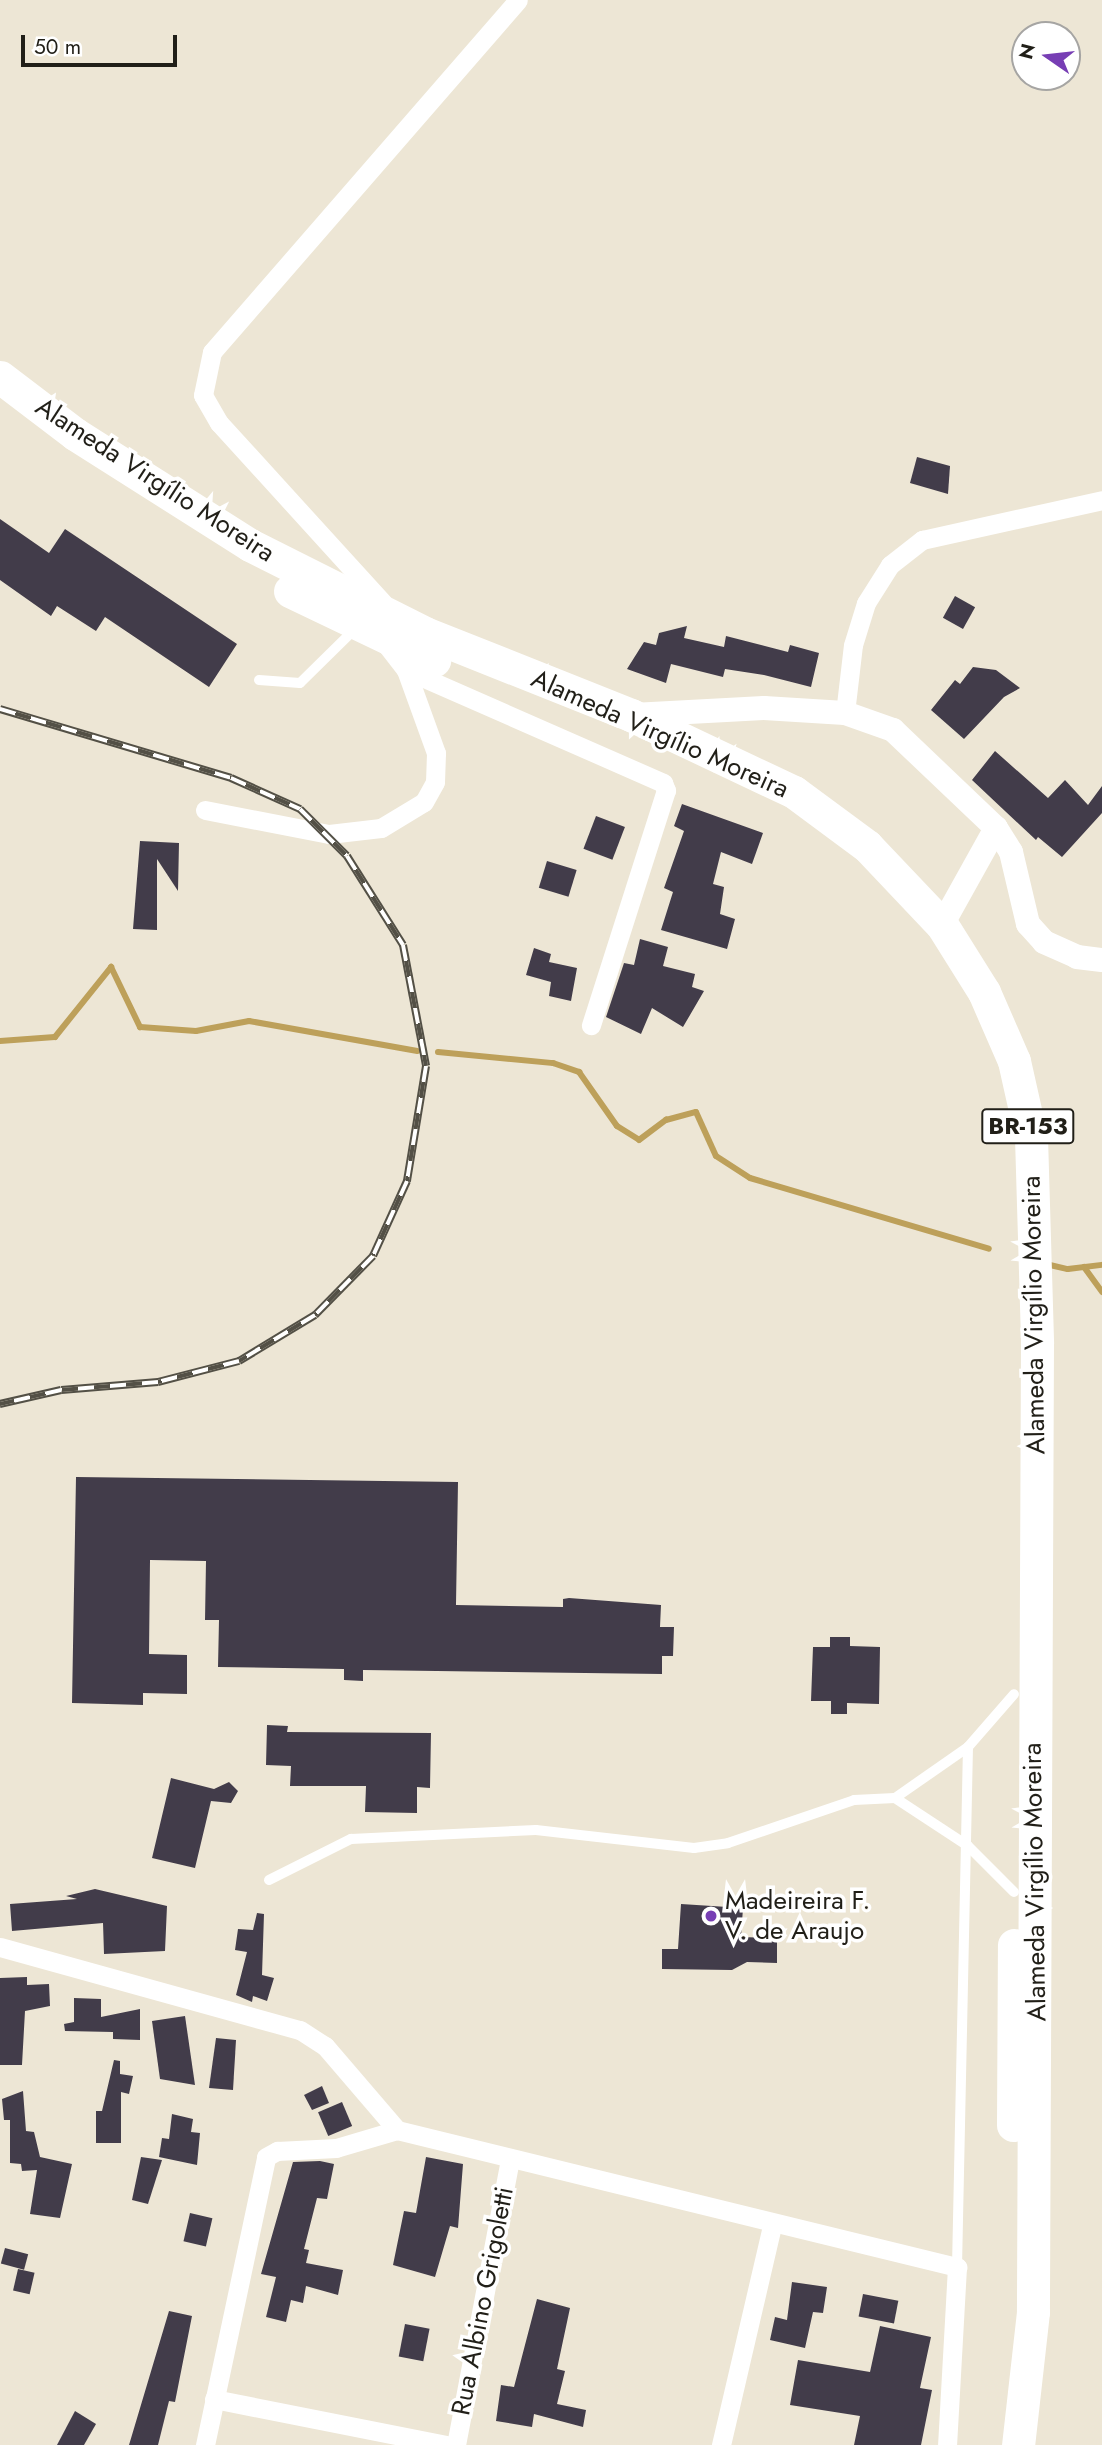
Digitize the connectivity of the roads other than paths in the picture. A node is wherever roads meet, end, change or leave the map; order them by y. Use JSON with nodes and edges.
{"nodes":[{"id":1,"x":517,"y":0,"type":"edge"},
{"id":2,"x":0,"y":377,"type":"edge"},
{"id":3,"x":0,"y":404,"type":"edge"},
{"id":4,"x":1102,"y":500,"type":"edge"},
{"id":5,"x":378,"y":627,"type":"junction"},
{"id":6,"x":406,"y":670,"type":"junction"},
{"id":7,"x":259,"y":680,"type":"dead end"},
{"id":8,"x":845,"y":713,"type":"junction"},
{"id":9,"x":631,"y":715,"type":"junction"},
{"id":10,"x":205,"y":810,"type":"dead end"},
{"id":11,"x":996,"y":828,"type":"junction"},
{"id":12,"x":942,"y":925,"type":"junction"},
{"id":13,"x":1102,"y":960,"type":"edge"},
{"id":14,"x":590,"y":1025,"type":"dead end"},
{"id":15,"x":1014,"y":1694,"type":"junction"},
{"id":16,"x":968,"y":1747,"type":"junction"},
{"id":17,"x":894,"y":1798,"type":"junction"},
{"id":18,"x":968,"y":1846,"type":"junction"},
{"id":19,"x":269,"y":1880,"type":"dead end"},
{"id":20,"x":1014,"y":1892,"type":"junction"},
{"id":21,"x":0,"y":1947,"type":"edge"},
{"id":22,"x":397,"y":2130,"type":"junction"},
{"id":23,"x":510,"y":2158,"type":"junction"},
{"id":24,"x":772,"y":2226,"type":"junction"},
{"id":25,"x":957,"y":2267,"type":"junction"},
{"id":26,"x":214,"y":2399,"type":"junction"},
{"id":27,"x":205,"y":2445,"type":"edge"},
{"id":28,"x":446,"y":2445,"type":"edge"},
{"id":29,"x":456,"y":2445,"type":"edge"},
{"id":30,"x":721,"y":2445,"type":"edge"},
{"id":31,"x":947,"y":2445,"type":"edge"},
{"id":32,"x":996,"y":2445,"type":"edge"},
{"id":33,"x":1018,"y":2445,"type":"edge"}],
"edges":[{"from":1,"to":5,"type":"street"},
{"from":2,"to":5,"type":"highway","name":"Alameda Virgílio Moreira","number":"BR-153"},
{"from":3,"to":5,"type":"highway","name":"Alameda Virgílio Moreira","number":"BR-153"},
{"from":4,"to":8,"type":"street"},
{"from":5,"to":6,"type":"street"},
{"from":5,"to":7,"type":"lane"},
{"from":5,"to":9,"type":"highway","name":"Alameda Virgílio Moreira","number":"BR-153"},
{"from":5,"to":15,"type":"highway","name":"Alameda Virgílio Moreira","number":"BR-153"},
{"from":6,"to":10,"type":"street"},
{"from":6,"to":14,"type":"street"},
{"from":8,"to":9,"type":"street"},
{"from":8,"to":11,"type":"street"},
{"from":9,"to":12,"type":"highway","name":"Alameda Virgílio Moreira","number":"BR-153"},
{"from":11,"to":12,"type":"street"},
{"from":11,"to":13,"type":"street"},
{"from":12,"to":33,"type":"highway","name":"Alameda Virgílio Moreira","number":"BR-153"},
{"from":15,"to":16,"type":"lane"},
{"from":15,"to":20,"type":"highway","name":"Alameda Virgílio Moreira","number":"BR-153"},
{"from":16,"to":17,"type":"lane"},
{"from":16,"to":18,"type":"lane"},
{"from":17,"to":18,"type":"lane"},
{"from":17,"to":19,"type":"lane"},
{"from":18,"to":20,"type":"lane"},
{"from":18,"to":25,"type":"lane"},
{"from":20,"to":32,"type":"highway","name":"Alameda Virgílio Moreira","number":"BR-153"},
{"from":21,"to":22,"type":"street"},
{"from":22,"to":23,"type":"street"},
{"from":22,"to":26,"type":"street"},
{"from":23,"to":24,"type":"street"},
{"from":23,"to":29,"type":"street","name":"Rua Albino Grigoletti"},
{"from":24,"to":25,"type":"street"},
{"from":24,"to":30,"type":"street"},
{"from":25,"to":31,"type":"street"},
{"from":26,"to":27,"type":"street"},
{"from":26,"to":28,"type":"street"}]}
